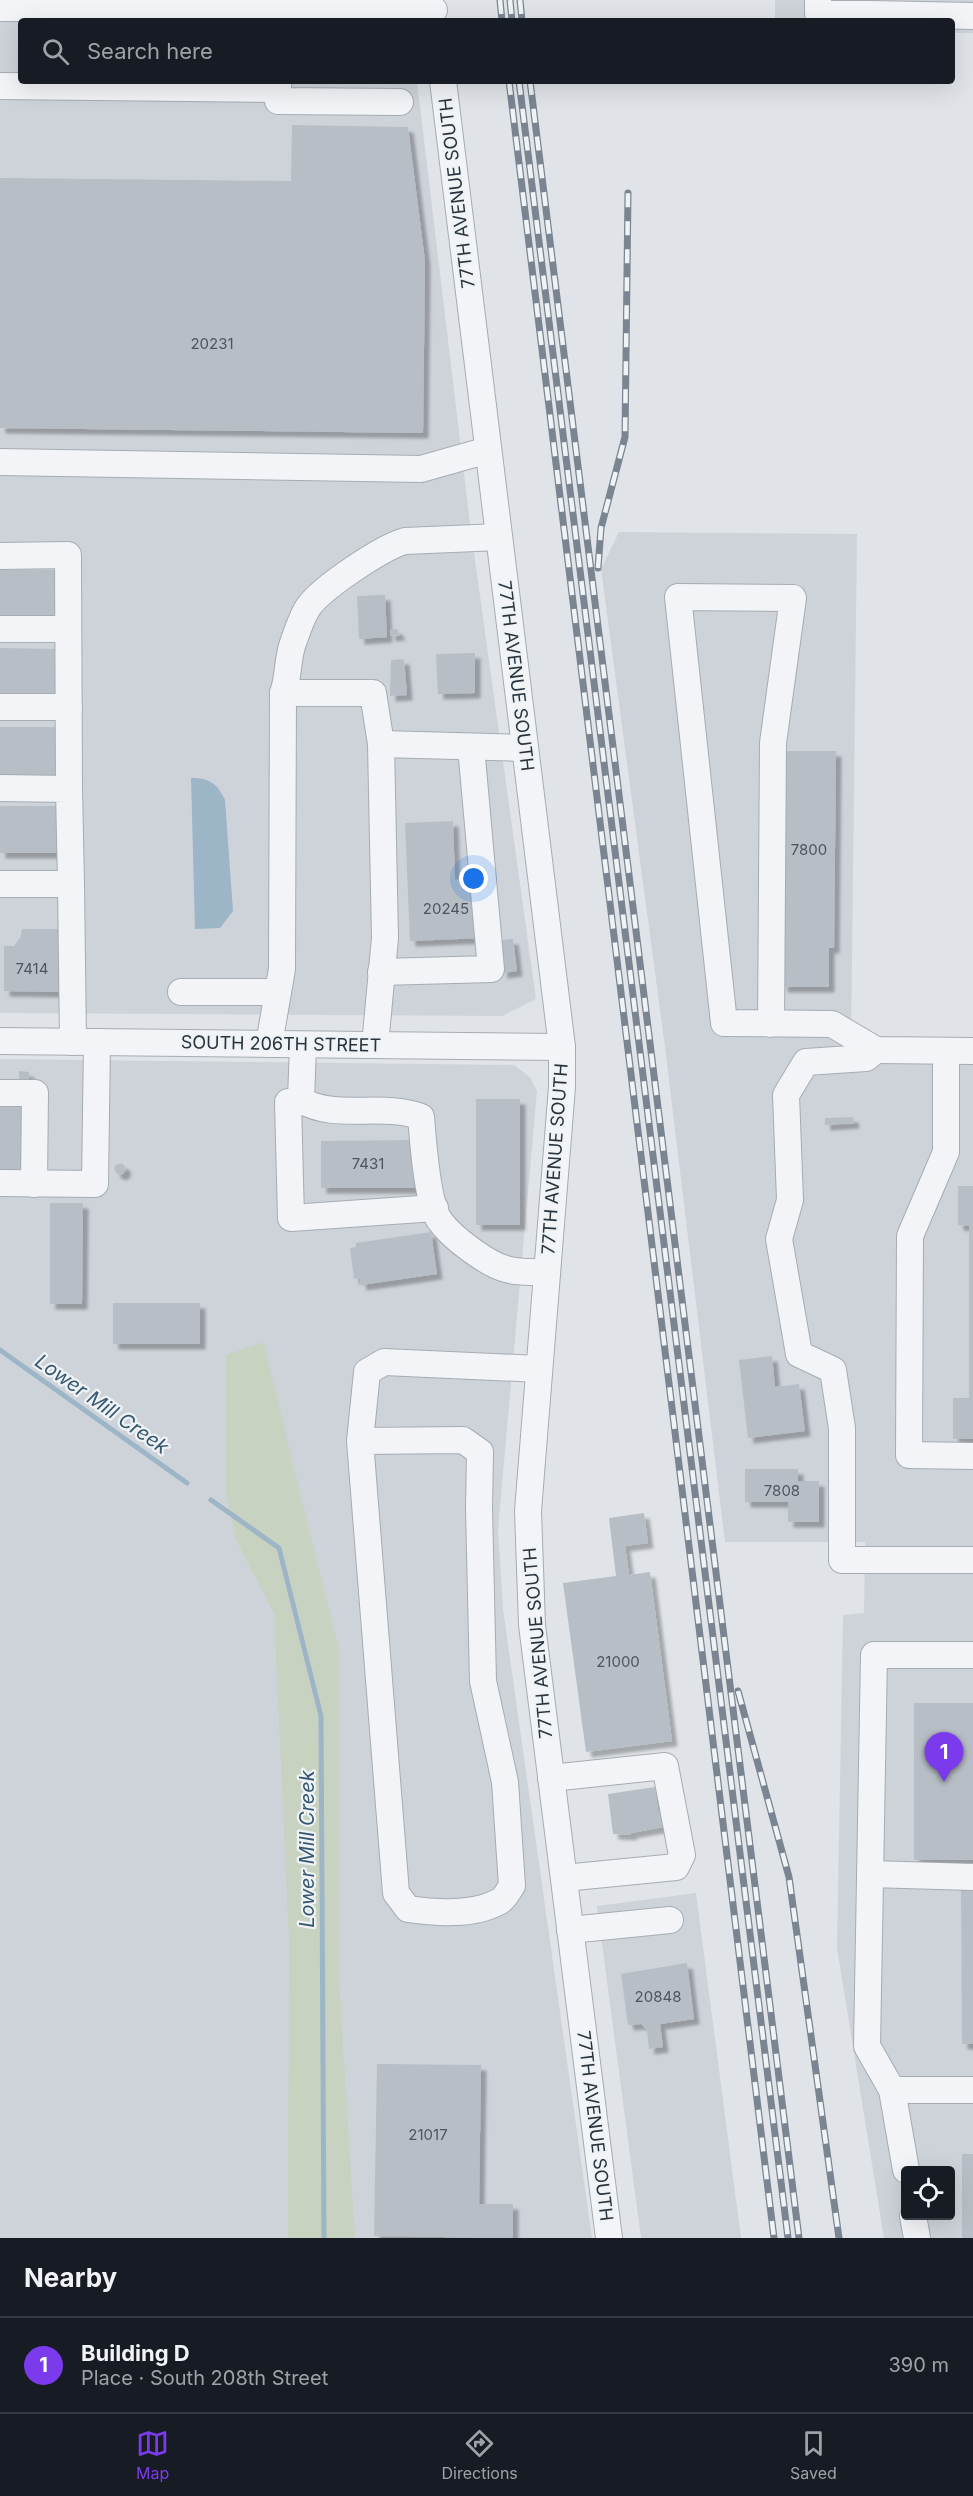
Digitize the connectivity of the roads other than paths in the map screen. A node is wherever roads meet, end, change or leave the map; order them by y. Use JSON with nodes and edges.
{"nodes":[{"id":1,"x":818,"y":6,"type":"edge"},
{"id":2,"x":0,"y":8,"type":"edge"},
{"id":3,"x":434,"y":10,"type":"edge"},
{"id":4,"x":280,"y":15,"type":"edge"},
{"id":5,"x":973,"y":16,"type":"edge"},
{"id":6,"x":443,"y":84,"type":"edge"},
{"id":7,"x":278,"y":85,"type":"edge"},
{"id":8,"x":0,"y":86,"type":"edge"},
{"id":9,"x":400,"y":102,"type":"dead end"},
{"id":10,"x":488,"y":450,"type":"junction"},
{"id":11,"x":0,"y":462,"type":"edge"},
{"id":12,"x":499,"y":537,"type":"junction"},
{"id":13,"x":0,"y":555,"type":"edge"},
{"id":14,"x":0,"y":629,"type":"edge"},
{"id":15,"x":68,"y":629,"type":"junction"},
{"id":16,"x":283,"y":693,"type":"junction"},
{"id":17,"x":0,"y":707,"type":"edge"},
{"id":18,"x":69,"y":707,"type":"junction"},
{"id":19,"x":381,"y":744,"type":"junction"},
{"id":20,"x":471,"y":747,"type":"junction"},
{"id":21,"x":525,"y":748,"type":"junction"},
{"id":22,"x":0,"y":788,"type":"edge"},
{"id":23,"x":69,"y":789,"type":"junction"},
{"id":24,"x":0,"y":884,"type":"edge"},
{"id":25,"x":71,"y":884,"type":"junction"},
{"id":26,"x":381,"y":972,"type":"junction"},
{"id":27,"x":181,"y":992,"type":"dead end"},
{"id":28,"x":278,"y":992,"type":"junction"},
{"id":29,"x":771,"y":1024,"type":"junction"},
{"id":30,"x":0,"y":1041,"type":"edge"},
{"id":31,"x":85,"y":1042,"type":"junction"},
{"id":32,"x":269,"y":1044,"type":"junction"},
{"id":33,"x":303,"y":1044,"type":"junction"},
{"id":34,"x":375,"y":1045,"type":"junction"},
{"id":35,"x":562,"y":1047,"type":"junction"},
{"id":36,"x":876,"y":1050,"type":"junction"},
{"id":37,"x":946,"y":1051,"type":"junction"},
{"id":38,"x":973,"y":1051,"type":"edge"},
{"id":39,"x":0,"y":1093,"type":"edge"},
{"id":40,"x":301,"y":1100,"type":"junction"},
{"id":41,"x":0,"y":1183,"type":"edge"},
{"id":42,"x":34,"y":1184,"type":"junction"},
{"id":43,"x":435,"y":1208,"type":"junction"},
{"id":44,"x":547,"y":1272,"type":"junction"},
{"id":45,"x":539,"y":1369,"type":"junction"},
{"id":46,"x":360,"y":1441,"type":"junction"},
{"id":47,"x":973,"y":1456,"type":"edge"},
{"id":48,"x":973,"y":1560,"type":"edge"},
{"id":49,"x":973,"y":1655,"type":"edge"},
{"id":50,"x":551,"y":1778,"type":"junction"},
{"id":51,"x":870,"y":1874,"type":"junction"},
{"id":52,"x":973,"y":1877,"type":"edge"},
{"id":53,"x":564,"y":1878,"type":"junction"},
{"id":54,"x":670,"y":1920,"type":"dead end"},
{"id":55,"x":570,"y":1930,"type":"junction"},
{"id":56,"x":892,"y":2090,"type":"junction"},
{"id":57,"x":973,"y":2090,"type":"edge"},
{"id":58,"x":905,"y":2166,"type":"edge"},
{"id":59,"x":914,"y":2220,"type":"edge"},
{"id":60,"x":609,"y":2238,"type":"edge"},
{"id":61,"x":917,"y":2238,"type":"edge"}],
"edges":[{"from":1,"to":5,"type":"street"},
{"from":2,"to":4,"type":"street"},
{"from":3,"to":4,"type":"street"},
{"from":6,"to":10,"type":"street","name":"77TH AVENUE SOUTH"},
{"from":7,"to":8,"type":"street"},
{"from":7,"to":9,"type":"street"},
{"from":10,"to":11,"type":"street"},
{"from":10,"to":12,"type":"street","name":"77TH AVENUE SOUTH"},
{"from":12,"to":16,"type":"street"},
{"from":12,"to":21,"type":"street","name":"77TH AVENUE SOUTH"},
{"from":13,"to":15,"type":"street"},
{"from":14,"to":15,"type":"street"},
{"from":15,"to":18,"type":"street"},
{"from":16,"to":19,"type":"street"},
{"from":16,"to":28,"type":"street"},
{"from":17,"to":18,"type":"street"},
{"from":18,"to":23,"type":"street"},
{"from":19,"to":20,"type":"street"},
{"from":19,"to":26,"type":"street"},
{"from":20,"to":21,"type":"street"},
{"from":20,"to":26,"type":"street"},
{"from":21,"to":35,"type":"street","name":"77TH AVENUE SOUTH"},
{"from":22,"to":23,"type":"street"},
{"from":23,"to":25,"type":"street"},
{"from":24,"to":25,"type":"street"},
{"from":25,"to":31,"type":"street"},
{"from":26,"to":34,"type":"street"},
{"from":27,"to":28,"type":"street"},
{"from":28,"to":32,"type":"street"},
{"from":29,"to":29,"type":"street"},
{"from":29,"to":36,"type":"street"},
{"from":30,"to":31,"type":"street","name":"SOUTH 206TH STREET"},
{"from":31,"to":32,"type":"street","name":"SOUTH 206TH STREET"},
{"from":31,"to":42,"type":"street"},
{"from":32,"to":33,"type":"street","name":"SOUTH 206TH STREET"},
{"from":33,"to":34,"type":"street","name":"SOUTH 206TH STREET"},
{"from":33,"to":40,"type":"street"},
{"from":34,"to":35,"type":"street","name":"SOUTH 206TH STREET"},
{"from":35,"to":44,"type":"street","name":"77TH AVENUE SOUTH"},
{"from":36,"to":37,"type":"street"},
{"from":36,"to":48,"type":"street"},
{"from":37,"to":38,"type":"street"},
{"from":37,"to":47,"type":"street"},
{"from":39,"to":42,"type":"street"},
{"from":40,"to":43,"type":"street"},
{"from":40,"to":43,"type":"street"},
{"from":41,"to":42,"type":"street"},
{"from":43,"to":44,"type":"street"},
{"from":44,"to":45,"type":"street","name":"77TH AVENUE SOUTH"},
{"from":45,"to":46,"type":"street"},
{"from":45,"to":50,"type":"street","name":"77TH AVENUE SOUTH"},
{"from":46,"to":46,"type":"street"},
{"from":49,"to":51,"type":"street"},
{"from":50,"to":53,"type":"street","name":"77TH AVENUE SOUTH"},
{"from":50,"to":53,"type":"street"},
{"from":51,"to":52,"type":"street"},
{"from":51,"to":56,"type":"street"},
{"from":53,"to":55,"type":"street","name":"77TH AVENUE SOUTH"},
{"from":54,"to":55,"type":"street"},
{"from":55,"to":60,"type":"street","name":"77TH AVENUE SOUTH"},
{"from":56,"to":57,"type":"street"},
{"from":56,"to":58,"type":"street"},
{"from":59,"to":61,"type":"street"}]}
